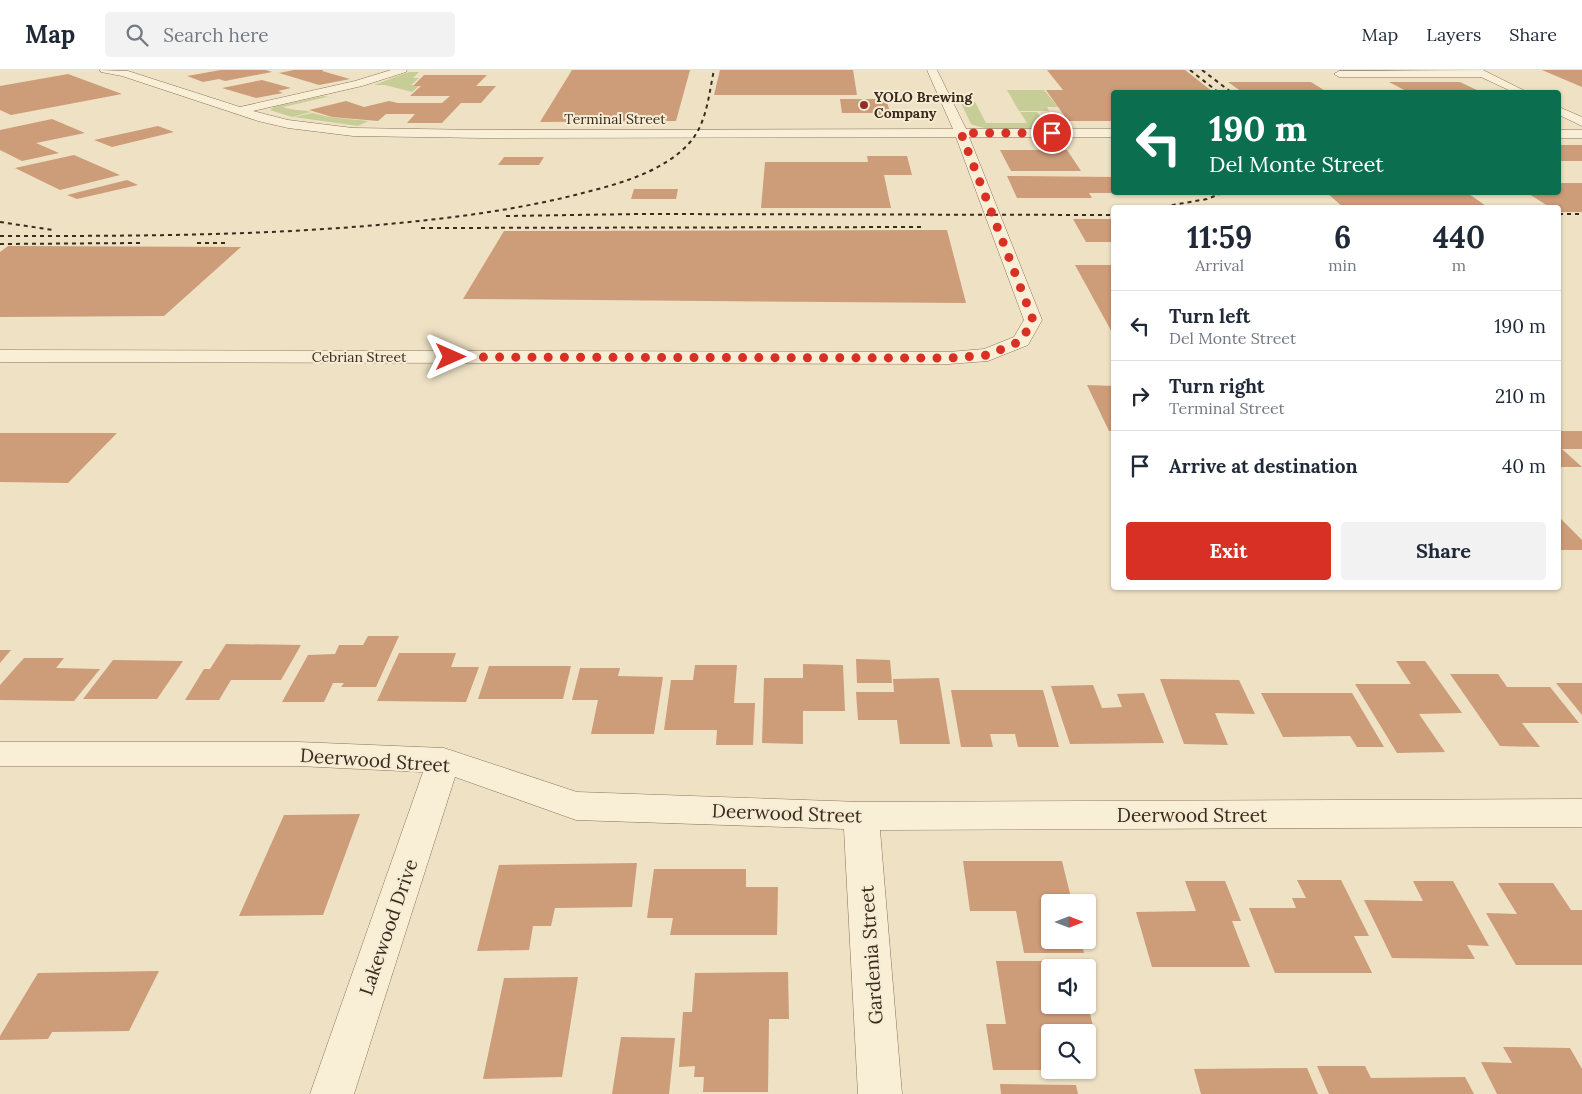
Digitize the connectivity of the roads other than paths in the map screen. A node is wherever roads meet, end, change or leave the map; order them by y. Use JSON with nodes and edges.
{"nodes":[{"id":1,"x":105,"y":70,"type":"edge"},
{"id":2,"x":402,"y":70,"type":"edge"},
{"id":3,"x":932,"y":70,"type":"edge"},
{"id":4,"x":125,"y":72,"type":"edge"},
{"id":5,"x":1478,"y":72,"type":"edge"},
{"id":6,"x":1339,"y":74,"type":"dead end"},
{"id":7,"x":1517,"y":90,"type":"edge"},
{"id":8,"x":238,"y":111,"type":"junction"},
{"id":9,"x":1561,"y":111,"type":"edge"},
{"id":10,"x":1582,"y":122,"type":"edge"},
{"id":11,"x":961,"y":133,"type":"junction"},
{"id":12,"x":1111,"y":133,"type":"edge"},
{"id":13,"x":1561,"y":134,"type":"edge"},
{"id":14,"x":1582,"y":134,"type":"edge"},
{"id":15,"x":0,"y":356,"type":"edge"},
{"id":16,"x":0,"y":754,"type":"edge"},
{"id":17,"x":444,"y":760,"type":"junction"},
{"id":18,"x":1582,"y":813,"type":"edge"},
{"id":19,"x":861,"y":816,"type":"junction"},
{"id":20,"x":332,"y":1094,"type":"edge"},
{"id":21,"x":880,"y":1094,"type":"edge"}],
"edges":[{"from":1,"to":4,"type":"street","name":"Terminal Street"},
{"from":2,"to":8,"type":"street"},
{"from":3,"to":11,"type":"street"},
{"from":4,"to":8,"type":"street","name":"Terminal Street"},
{"from":5,"to":6,"type":"street"},
{"from":5,"to":7,"type":"street"},
{"from":8,"to":11,"type":"street","name":"Terminal Street"},
{"from":9,"to":10,"type":"street"},
{"from":11,"to":12,"type":"street","name":"Terminal Street"},
{"from":11,"to":15,"type":"street","name":"Cebrian Street"},
{"from":13,"to":14,"type":"street"},
{"from":16,"to":17,"type":"street","name":"Deerwood Street"},
{"from":17,"to":19,"type":"street","name":"Deerwood Street"},
{"from":17,"to":20,"type":"street","name":"Lakewood Drive"},
{"from":18,"to":19,"type":"street","name":"Deerwood Street"},
{"from":19,"to":21,"type":"street","name":"Gardenia Street"}]}
